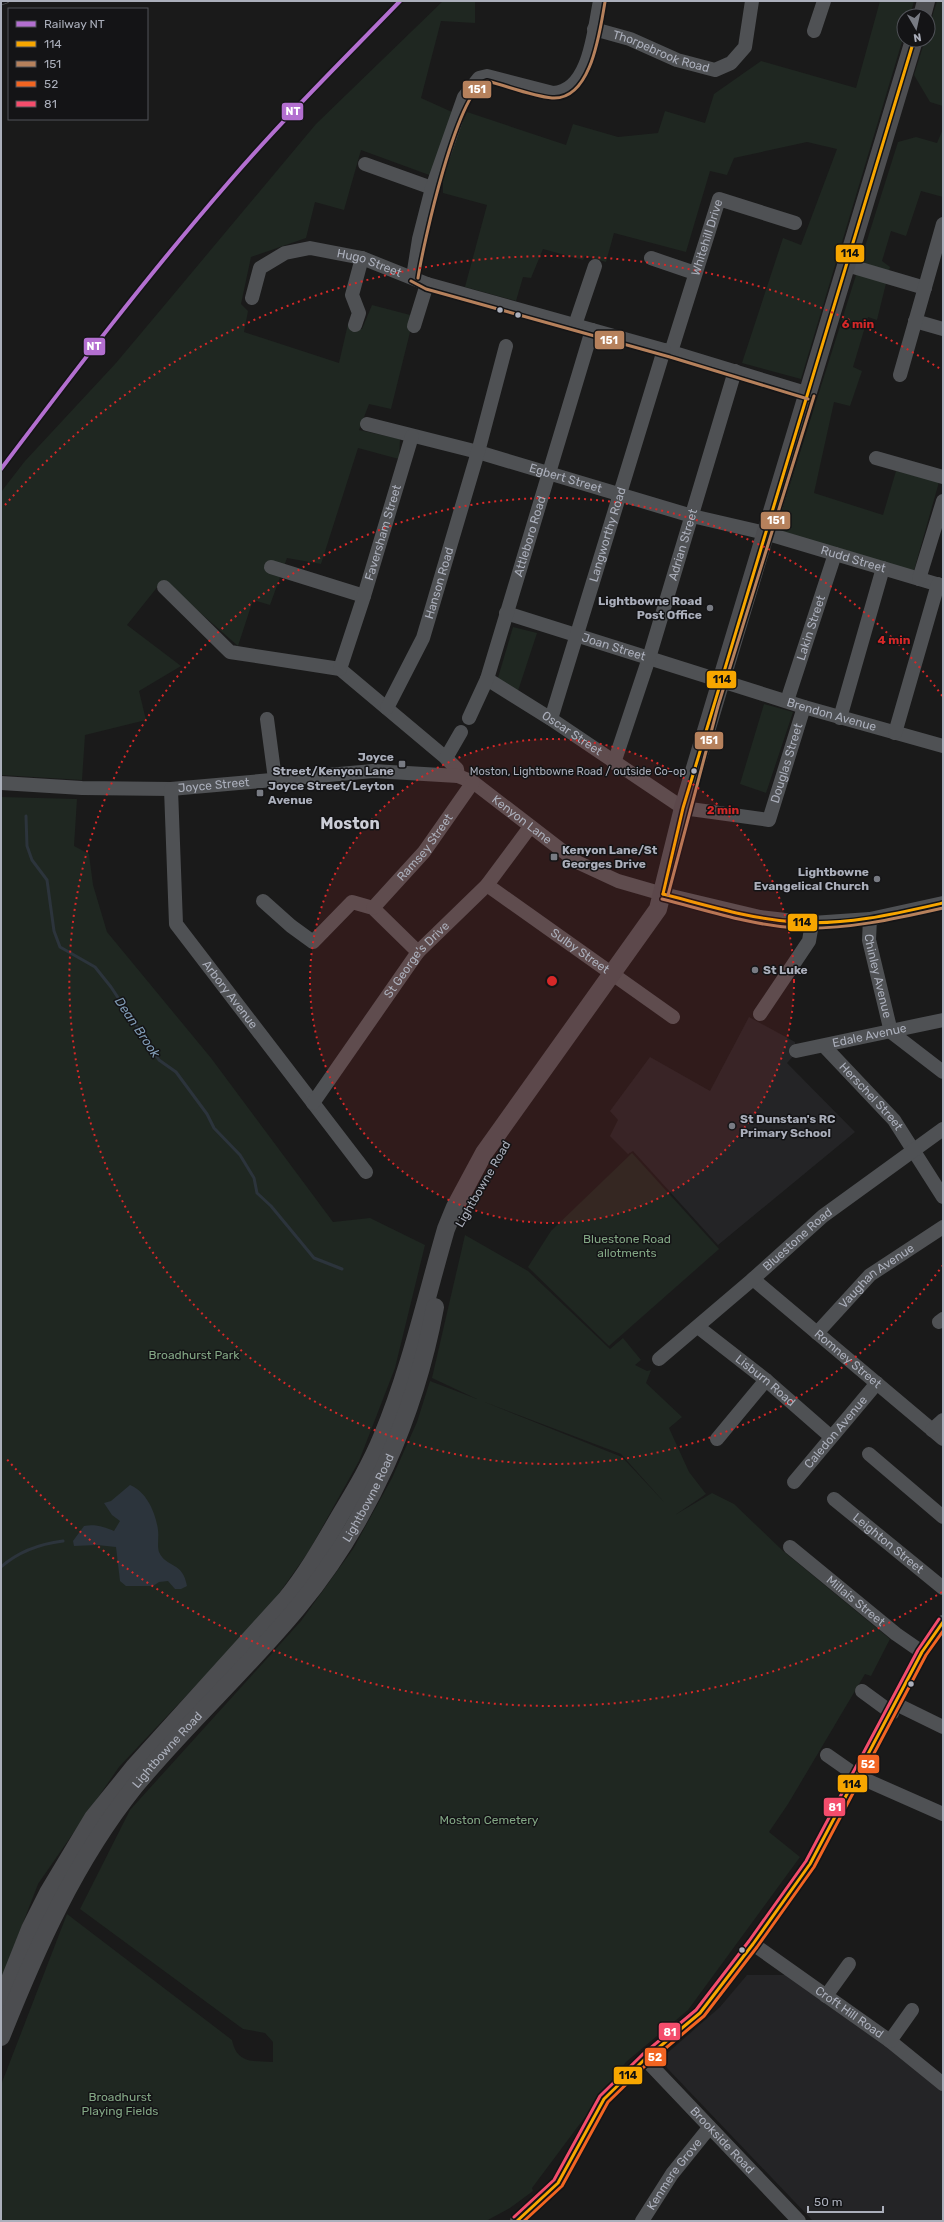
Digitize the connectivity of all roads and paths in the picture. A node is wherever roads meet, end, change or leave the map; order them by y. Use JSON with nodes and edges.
{"nodes":[{"id":1,"x":600,"y":1,"type":"edge"},
{"id":2,"x":752,"y":1,"type":"edge"},
{"id":3,"x":824,"y":1,"type":"edge"},
{"id":4,"x":594,"y":29,"type":"junction"},
{"id":5,"x":814,"y":31,"type":"dead end"},
{"id":6,"x":912,"y":48,"type":"edge"},
{"id":7,"x":365,"y":164,"type":"dead end"},
{"id":8,"x":432,"y":188,"type":"junction"},
{"id":9,"x":795,"y":223,"type":"dead end"},
{"id":10,"x":943,"y":224,"type":"edge"},
{"id":11,"x":362,"y":258,"type":"junction"},
{"id":12,"x":651,"y":258,"type":"dead end"},
{"id":13,"x":847,"y":265,"type":"junction"},
{"id":14,"x":595,"y":266,"type":"dead end"},
{"id":15,"x":695,"y":273,"type":"junction"},
{"id":16,"x":413,"y":277,"type":"junction"},
{"id":17,"x":427,"y":284,"type":"junction"},
{"id":18,"x":925,"y":288,"type":"junction"},
{"id":19,"x":252,"y":298,"type":"dead end"},
{"id":20,"x":915,"y":321,"type":"junction"},
{"id":21,"x":355,"y":325,"type":"dead end"},
{"id":22,"x":575,"y":325,"type":"junction"},
{"id":23,"x":414,"y":326,"type":"dead end"},
{"id":24,"x":943,"y":329,"type":"edge"},
{"id":25,"x":592,"y":330,"type":"junction"},
{"id":26,"x":506,"y":346,"type":"dead end"},
{"id":27,"x":668,"y":351,"type":"junction"},
{"id":28,"x":735,"y":371,"type":"junction"},
{"id":29,"x":900,"y":375,"type":"dead end"},
{"id":30,"x":809,"y":394,"type":"junction"},
{"id":31,"x":367,"y":424,"type":"dead end"},
{"id":32,"x":412,"y":436,"type":"junction"},
{"id":33,"x":478,"y":452,"type":"junction"},
{"id":34,"x":876,"y":458,"type":"dead end"},
{"id":35,"x":550,"y":474,"type":"junction"},
{"id":36,"x":943,"y":477,"type":"edge"},
{"id":37,"x":620,"y":495,"type":"junction"},
{"id":38,"x":943,"y":501,"type":"edge"},
{"id":39,"x":692,"y":516,"type":"junction"},
{"id":40,"x":764,"y":533,"type":"junction"},
{"id":41,"x":835,"y":554,"type":"junction"},
{"id":42,"x":271,"y":567,"type":"dead end"},
{"id":43,"x":883,"y":568,"type":"junction"},
{"id":44,"x":919,"y":579,"type":"junction"},
{"id":45,"x":940,"y":585,"type":"edge"},
{"id":46,"x":164,"y":587,"type":"dead end"},
{"id":47,"x":364,"y":596,"type":"junction"},
{"id":48,"x":506,"y":613,"type":"junction"},
{"id":49,"x":578,"y":636,"type":"junction"},
{"id":50,"x":650,"y":658,"type":"junction"},
{"id":51,"x":340,"y":669,"type":"junction"},
{"id":52,"x":486,"y":679,"type":"junction"},
{"id":53,"x":721,"y":681,"type":"junction"},
{"id":54,"x":787,"y":701,"type":"junction"},
{"id":55,"x":804,"y":707,"type":"junction"},
{"id":56,"x":387,"y":708,"type":"junction"},
{"id":57,"x":469,"y":718,"type":"dead end"},
{"id":58,"x":840,"y":718,"type":"junction"},
{"id":59,"x":267,"y":719,"type":"dead end"},
{"id":60,"x":551,"y":719,"type":"junction"},
{"id":61,"x":461,"y":732,"type":"dead end"},
{"id":62,"x":894,"y":733,"type":"junction"},
{"id":63,"x":943,"y":746,"type":"edge"},
{"id":64,"x":446,"y":758,"type":"junction"},
{"id":65,"x":614,"y":763,"type":"junction"},
{"id":66,"x":458,"y":776,"type":"junction"},
{"id":67,"x":275,"y":779,"type":"junction"},
{"id":68,"x":473,"y":782,"type":"junction"},
{"id":69,"x":1,"y":783,"type":"edge"},
{"id":70,"x":171,"y":789,"type":"junction"},
{"id":71,"x":683,"y":808,"type":"junction"},
{"id":72,"x":769,"y":820,"type":"joint"},
{"id":73,"x":530,"y":827,"type":"junction"},
{"id":74,"x":487,"y":885,"type":"junction"},
{"id":75,"x":663,"y":894,"type":"junction"},
{"id":76,"x":263,"y":901,"type":"dead end"},
{"id":77,"x":943,"y":903,"type":"edge"},
{"id":78,"x":373,"y":908,"type":"junction"},
{"id":79,"x":870,"y":919,"type":"junction"},
{"id":80,"x":812,"y":923,"type":"junction"},
{"id":81,"x":418,"y":952,"type":"junction"},
{"id":82,"x":616,"y":976,"type":"junction"},
{"id":83,"x":760,"y":1014,"type":"dead end"},
{"id":84,"x":673,"y":1017,"type":"dead end"},
{"id":85,"x":943,"y":1020,"type":"edge"},
{"id":86,"x":891,"y":1032,"type":"junction"},
{"id":87,"x":824,"y":1046,"type":"junction"},
{"id":88,"x":796,"y":1051,"type":"dead end"},
{"id":89,"x":943,"y":1072,"type":"edge"},
{"id":90,"x":313,"y":1102,"type":"junction"},
{"id":91,"x":943,"y":1129,"type":"edge"},
{"id":92,"x":914,"y":1149,"type":"junction"},
{"id":93,"x":366,"y":1172,"type":"dead end"},
{"id":94,"x":943,"y":1196,"type":"edge"},
{"id":95,"x":943,"y":1227,"type":"edge"},
{"id":96,"x":753,"y":1279,"type":"junction"},
{"id":97,"x":698,"y":1327,"type":"junction"},
{"id":98,"x":817,"y":1333,"type":"junction"},
{"id":99,"x":659,"y":1359,"type":"dead end"},
{"id":100,"x":766,"y":1380,"type":"junction"},
{"id":101,"x":877,"y":1383,"type":"junction"},
{"id":102,"x":943,"y":1420,"type":"edge"},
{"id":103,"x":938,"y":1435,"type":"edge"},
{"id":104,"x":830,"y":1436,"type":"junction"},
{"id":105,"x":717,"y":1439,"type":"dead end"},
{"id":106,"x":869,"y":1454,"type":"dead end"},
{"id":107,"x":794,"y":1482,"type":"dead end"},
{"id":108,"x":834,"y":1499,"type":"dead end"},
{"id":109,"x":943,"y":1516,"type":"edge"},
{"id":110,"x":790,"y":1547,"type":"dead end"},
{"id":111,"x":943,"y":1588,"type":"edge"},
{"id":112,"x":943,"y":1622,"type":"edge"},
{"id":113,"x":922,"y":1652,"type":"junction"},
{"id":114,"x":862,"y":1691,"type":"dead end"},
{"id":115,"x":894,"y":1708,"type":"junction"},
{"id":116,"x":943,"y":1727,"type":"edge"},
{"id":117,"x":827,"y":1755,"type":"dead end"},
{"id":118,"x":857,"y":1776,"type":"junction"},
{"id":119,"x":943,"y":1814,"type":"edge"},
{"id":120,"x":753,"y":1944,"type":"junction"},
{"id":121,"x":849,"y":1964,"type":"dead end"},
{"id":122,"x":826,"y":1996,"type":"junction"},
{"id":123,"x":1,"y":2002,"type":"edge"},
{"id":124,"x":912,"y":2010,"type":"dead end"},
{"id":125,"x":1,"y":2037,"type":"edge"},
{"id":126,"x":890,"y":2041,"type":"junction"},
{"id":127,"x":645,"y":2059,"type":"junction"},
{"id":128,"x":943,"y":2084,"type":"edge"},
{"id":129,"x":709,"y":2128,"type":"junction"},
{"id":130,"x":516,"y":2221,"type":"edge"},
{"id":131,"x":642,"y":2221,"type":"edge"},
{"id":132,"x":799,"y":2221,"type":"edge"}],
"edges":[{"from":1,"to":4,"type":"street"},
{"from":2,"to":4,"type":"street","name":"Thorpebrook Road"},
{"from":3,"to":5,"type":"street"},
{"from":4,"to":8,"type":"street"},
{"from":6,"to":13,"type":"main road","name":"Lightbowne Road"},
{"from":7,"to":8,"type":"street"},
{"from":8,"to":16,"type":"street"},
{"from":9,"to":15,"type":"street","name":"Whitehill Drive"},
{"from":10,"to":18,"type":"street"},
{"from":11,"to":16,"type":"street","name":"Hugo Street"},
{"from":11,"to":19,"type":"street","name":"Hugo Street"},
{"from":11,"to":21,"type":"street"},
{"from":12,"to":15,"type":"street"},
{"from":13,"to":18,"type":"street"},
{"from":13,"to":30,"type":"main road","name":"Lightbowne Road"},
{"from":14,"to":22,"type":"street"},
{"from":15,"to":27,"type":"street","name":"Whitehill Drive"},
{"from":16,"to":17,"type":"street","name":"Hugo Street"},
{"from":17,"to":22,"type":"street","name":"Hugo Street"},
{"from":17,"to":23,"type":"street"},
{"from":18,"to":20,"type":"street"},
{"from":20,"to":24,"type":"street"},
{"from":20,"to":29,"type":"street"},
{"from":22,"to":25,"type":"street","name":"Hugo Street"},
{"from":25,"to":27,"type":"street","name":"Hugo Street"},
{"from":25,"to":35,"type":"street","name":"Attleboro Road"},
{"from":26,"to":33,"type":"street","name":"Hanson Road"},
{"from":27,"to":28,"type":"street","name":"Hugo Street"},
{"from":27,"to":37,"type":"street","name":"Langworthy Road"},
{"from":28,"to":30,"type":"street","name":"Hugo Street"},
{"from":28,"to":39,"type":"street","name":"Adrian Street"},
{"from":30,"to":40,"type":"main road","name":"Lightbowne Road"},
{"from":31,"to":32,"type":"street","name":"Egbert Street"},
{"from":32,"to":33,"type":"street","name":"Egbert Street"},
{"from":32,"to":47,"type":"street","name":"Faversham Street"},
{"from":33,"to":35,"type":"street","name":"Egbert Street"},
{"from":33,"to":56,"type":"street","name":"Hanson Road"},
{"from":34,"to":36,"type":"street"},
{"from":35,"to":37,"type":"street","name":"Egbert Street"},
{"from":35,"to":48,"type":"street","name":"Attleboro Road"},
{"from":37,"to":39,"type":"street","name":"Egbert Street"},
{"from":37,"to":49,"type":"street","name":"Langworthy Road"},
{"from":38,"to":44,"type":"street"},
{"from":39,"to":40,"type":"street","name":"Egbert Street"},
{"from":39,"to":50,"type":"street","name":"Adrian Street"},
{"from":40,"to":41,"type":"street","name":"Rudd Street"},
{"from":40,"to":53,"type":"main road","name":"Lightbowne Road"},
{"from":41,"to":43,"type":"street","name":"Rudd Street"},
{"from":41,"to":54,"type":"street","name":"Lakin Street"},
{"from":42,"to":47,"type":"street"},
{"from":43,"to":44,"type":"street","name":"Rudd Street"},
{"from":43,"to":58,"type":"street"},
{"from":44,"to":45,"type":"street","name":"Rudd Street"},
{"from":45,"to":62,"type":"street"},
{"from":46,"to":51,"type":"street"},
{"from":47,"to":51,"type":"street","name":"Faversham Street"},
{"from":48,"to":49,"type":"street","name":"Joan Street"},
{"from":48,"to":52,"type":"street","name":"Attleboro Road"},
{"from":49,"to":50,"type":"street","name":"Joan Street"},
{"from":49,"to":60,"type":"street","name":"Langworthy Road"},
{"from":50,"to":53,"type":"street","name":"Joan Street"},
{"from":50,"to":65,"type":"street","name":"Adrian Street"},
{"from":51,"to":56,"type":"street"},
{"from":52,"to":57,"type":"street","name":"Attleboro Road"},
{"from":52,"to":60,"type":"street","name":"Oscar Street"},
{"from":53,"to":54,"type":"street","name":"Brendon Avenue"},
{"from":53,"to":71,"type":"main road","name":"Lightbowne Road"},
{"from":54,"to":55,"type":"street","name":"Brendon Avenue"},
{"from":55,"to":58,"type":"street","name":"Brendon Avenue"},
{"from":55,"to":72,"type":"street","name":"Douglas Street"},
{"from":56,"to":64,"type":"street"},
{"from":58,"to":62,"type":"street","name":"Brendon Avenue"},
{"from":59,"to":67,"type":"street"},
{"from":60,"to":65,"type":"street","name":"Oscar Street"},
{"from":61,"to":64,"type":"street"},
{"from":62,"to":63,"type":"street","name":"Brendon Avenue"},
{"from":64,"to":66,"type":"street"},
{"from":65,"to":71,"type":"street","name":"Oscar Street"},
{"from":66,"to":67,"type":"street","name":"Joyce Street"},
{"from":66,"to":68,"type":"street","name":"Joyce Street"},
{"from":67,"to":70,"type":"street","name":"Joyce Street"},
{"from":68,"to":73,"type":"street","name":"Kenyon Lane"},
{"from":68,"to":78,"type":"street","name":"Ramsey Street"},
{"from":69,"to":70,"type":"street","name":"Joyce Street"},
{"from":70,"to":90,"type":"street","name":"Arbory Avenue"},
{"from":71,"to":72,"type":"street","name":"Oscar Street"},
{"from":71,"to":75,"type":"main road","name":"Lightbowne Road"},
{"from":73,"to":74,"type":"street","name":"St George's Drive"},
{"from":73,"to":75,"type":"street","name":"Kenyon Lane"},
{"from":74,"to":81,"type":"street","name":"St George's Drive"},
{"from":74,"to":82,"type":"street","name":"Sulby Street"},
{"from":75,"to":80,"type":"street","name":"Kenyon Lane"},
{"from":75,"to":82,"type":"main road","name":"Lightbowne Road"},
{"from":76,"to":78,"type":"street"},
{"from":77,"to":79,"type":"street","name":"Kenyon Lane"},
{"from":78,"to":81,"type":"street"},
{"from":79,"to":80,"type":"street","name":"Kenyon Lane"},
{"from":79,"to":86,"type":"street","name":"Chinley Avenue"},
{"from":80,"to":83,"type":"street"},
{"from":81,"to":90,"type":"street","name":"St George's Drive"},
{"from":82,"to":84,"type":"street","name":"Sulby Street"},
{"from":82,"to":123,"type":"main road","name":"Lightbowne Road"},
{"from":82,"to":125,"type":"main road","name":"Lightbowne Road"},
{"from":85,"to":86,"type":"street","name":"Edale Avenue"},
{"from":86,"to":87,"type":"street","name":"Edale Avenue"},
{"from":86,"to":89,"type":"street"},
{"from":87,"to":88,"type":"street","name":"Edale Avenue"},
{"from":87,"to":92,"type":"street","name":"Herschel Street"},
{"from":90,"to":93,"type":"street","name":"Arbory Avenue"},
{"from":91,"to":92,"type":"street","name":"Bluestone Road"},
{"from":92,"to":94,"type":"street","name":"Herschel Street"},
{"from":92,"to":96,"type":"street","name":"Bluestone Road"},
{"from":95,"to":98,"type":"street","name":"Vaughan Avenue"},
{"from":96,"to":97,"type":"street","name":"Bluestone Road"},
{"from":96,"to":98,"type":"street","name":"Romney Street"},
{"from":97,"to":99,"type":"street","name":"Bluestone Road"},
{"from":97,"to":100,"type":"street","name":"Lisburn Road"},
{"from":98,"to":101,"type":"street","name":"Romney Street"},
{"from":100,"to":104,"type":"street","name":"Lisburn Road"},
{"from":100,"to":105,"type":"street"},
{"from":101,"to":103,"type":"street","name":"Romney Street"},
{"from":101,"to":104,"type":"street","name":"Caledon Avenue"},
{"from":102,"to":103,"type":"street"},
{"from":104,"to":107,"type":"street","name":"Caledon Avenue"},
{"from":106,"to":109,"type":"street"},
{"from":108,"to":111,"type":"street","name":"Leighton Street"},
{"from":110,"to":113,"type":"street","name":"Millais Street"},
{"from":112,"to":113,"type":"street"},
{"from":113,"to":115,"type":"street"},
{"from":114,"to":115,"type":"street"},
{"from":115,"to":116,"type":"street"},
{"from":115,"to":118,"type":"street"},
{"from":117,"to":118,"type":"street"},
{"from":118,"to":119,"type":"street"},
{"from":118,"to":120,"type":"street"},
{"from":120,"to":122,"type":"street","name":"Croft Hill Road"},
{"from":120,"to":127,"type":"street"},
{"from":121,"to":122,"type":"street"},
{"from":122,"to":126,"type":"street","name":"Croft Hill Road"},
{"from":124,"to":126,"type":"street"},
{"from":126,"to":128,"type":"street","name":"Croft Hill Road"},
{"from":127,"to":129,"type":"street","name":"Brookside Road"},
{"from":127,"to":130,"type":"street"},
{"from":129,"to":131,"type":"street","name":"Kenmere Grove"},
{"from":129,"to":132,"type":"street","name":"Brookside Road"}]}
